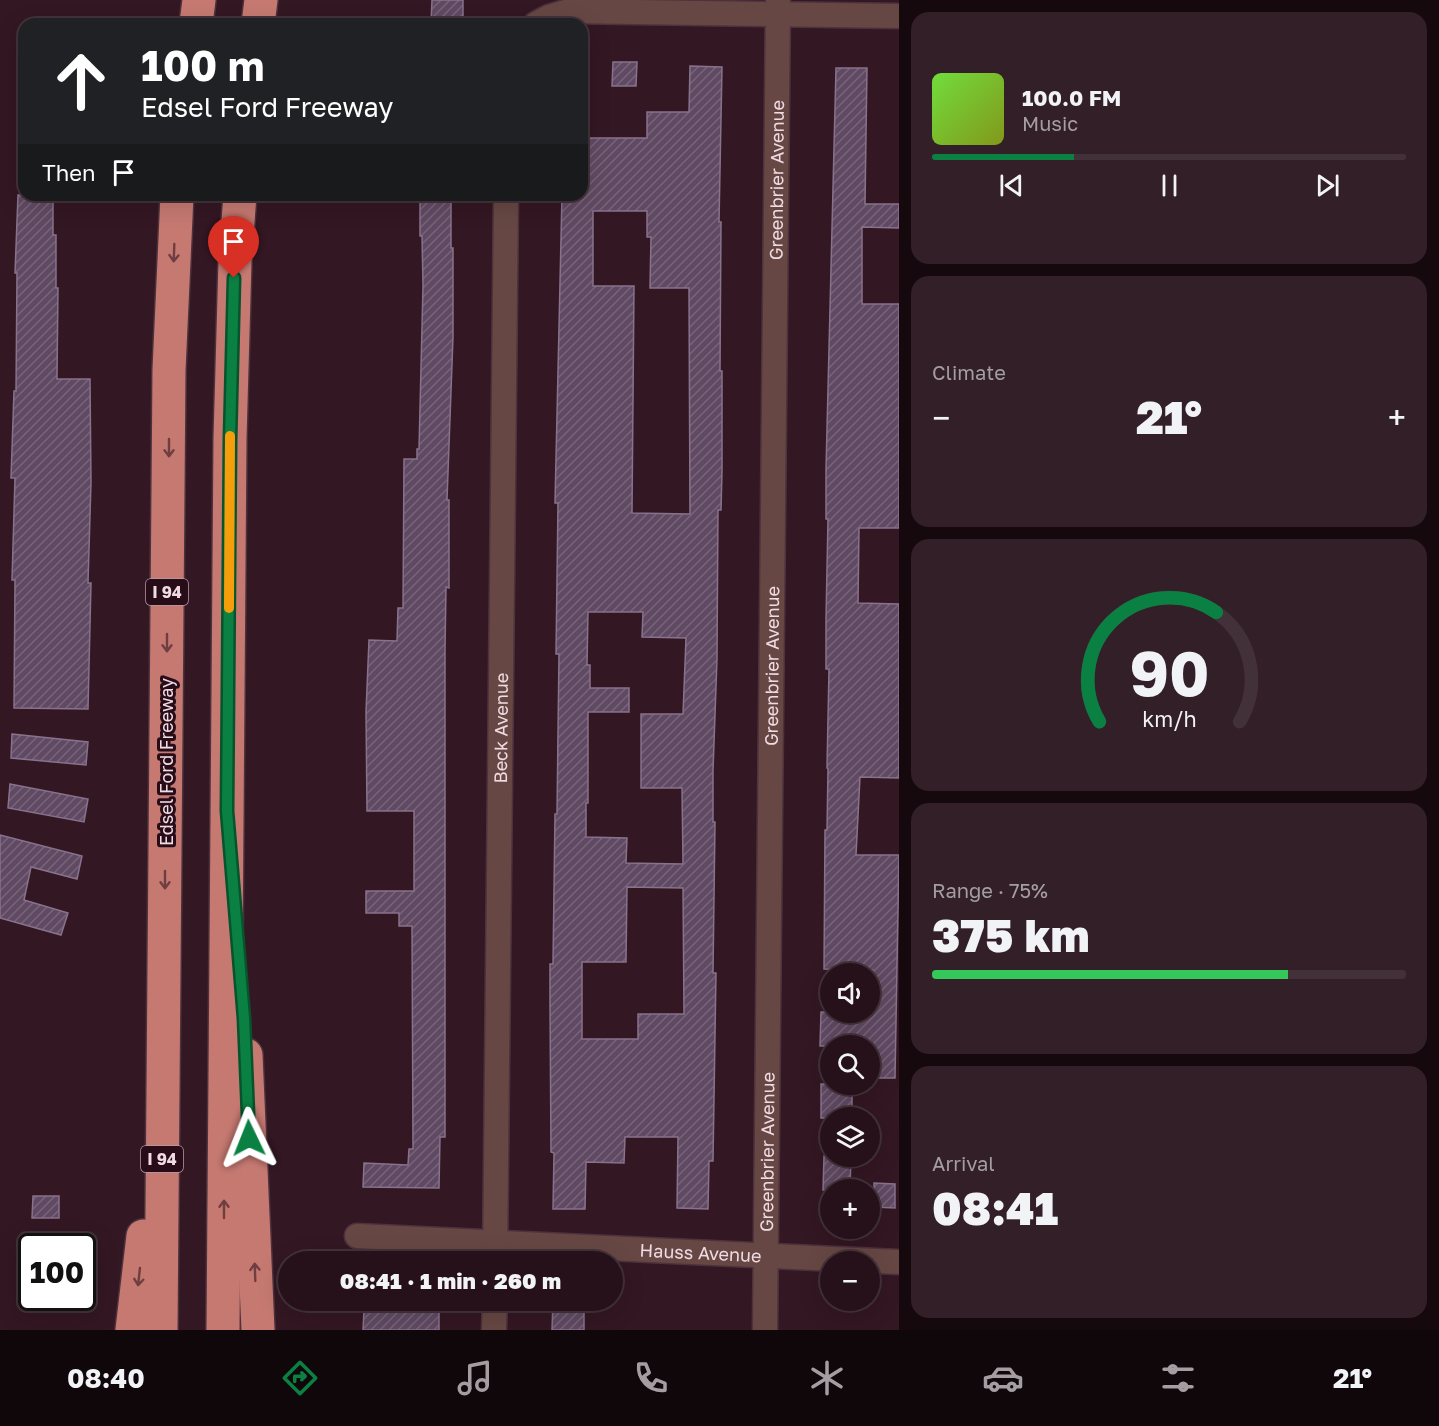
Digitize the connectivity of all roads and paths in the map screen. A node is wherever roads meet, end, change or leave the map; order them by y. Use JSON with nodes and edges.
{"nodes":[{"id":1,"x":199,"y":0,"type":"edge"},
{"id":2,"x":261,"y":0,"type":"edge"},
{"id":3,"x":778,"y":7,"type":"edge"},
{"id":4,"x":899,"y":16,"type":"edge"},
{"id":5,"x":197,"y":18,"type":"edge"},
{"id":6,"x":259,"y":18,"type":"edge"},
{"id":7,"x":547,"y":18,"type":"edge"},
{"id":8,"x":177,"y":201,"type":"edge"},
{"id":9,"x":240,"y":201,"type":"edge"},
{"id":10,"x":506,"y":201,"type":"edge"},
{"id":11,"x":227,"y":811,"type":"junction"},
{"id":12,"x":164,"y":989,"type":"junction"},
{"id":13,"x":357,"y":1236,"type":"dead end"},
{"id":14,"x":486,"y":1251,"type":"edge"},
{"id":15,"x":495,"y":1251,"type":"edge"},
{"id":16,"x":623,"y":1254,"type":"edge"},
{"id":17,"x":765,"y":1256,"type":"junction"},
{"id":18,"x":899,"y":1262,"type":"edge"},
{"id":19,"x":495,"y":1311,"type":"edge"},
{"id":20,"x":132,"y":1330,"type":"edge"},
{"id":21,"x":161,"y":1330,"type":"edge"},
{"id":22,"x":223,"y":1330,"type":"edge"},
{"id":23,"x":258,"y":1330,"type":"edge"},
{"id":24,"x":494,"y":1330,"type":"edge"},
{"id":25,"x":765,"y":1330,"type":"edge"}],
"edges":[{"from":1,"to":5,"type":"highway"},
{"from":2,"to":6,"type":"highway"},
{"from":3,"to":4,"type":"street"},
{"from":3,"to":7,"type":"street"},
{"from":3,"to":17,"type":"street","name":"Greenbrier Avenue"},
{"from":8,"to":12,"type":"highway","name":"Edsel Ford Freeway","number":"I 94","one_way":true},
{"from":9,"to":11,"type":"highway"},
{"from":10,"to":15,"type":"street","name":"Beck Avenue"},
{"from":22,"to":11,"type":"highway","one_way":true},
{"from":23,"to":11,"type":"highway","one_way":true},
{"from":12,"to":20,"type":"highway","one_way":true},
{"from":12,"to":21,"type":"highway","name":"Edsel Ford Freeway","number":"I 94"},
{"from":13,"to":14,"type":"street","name":"Hauss Avenue"},
{"from":16,"to":17,"type":"street","name":"Hauss Avenue"},
{"from":17,"to":18,"type":"street","name":"Hauss Avenue"},
{"from":17,"to":25,"type":"street","name":"Greenbrier Avenue"},
{"from":19,"to":24,"type":"street"}]}
